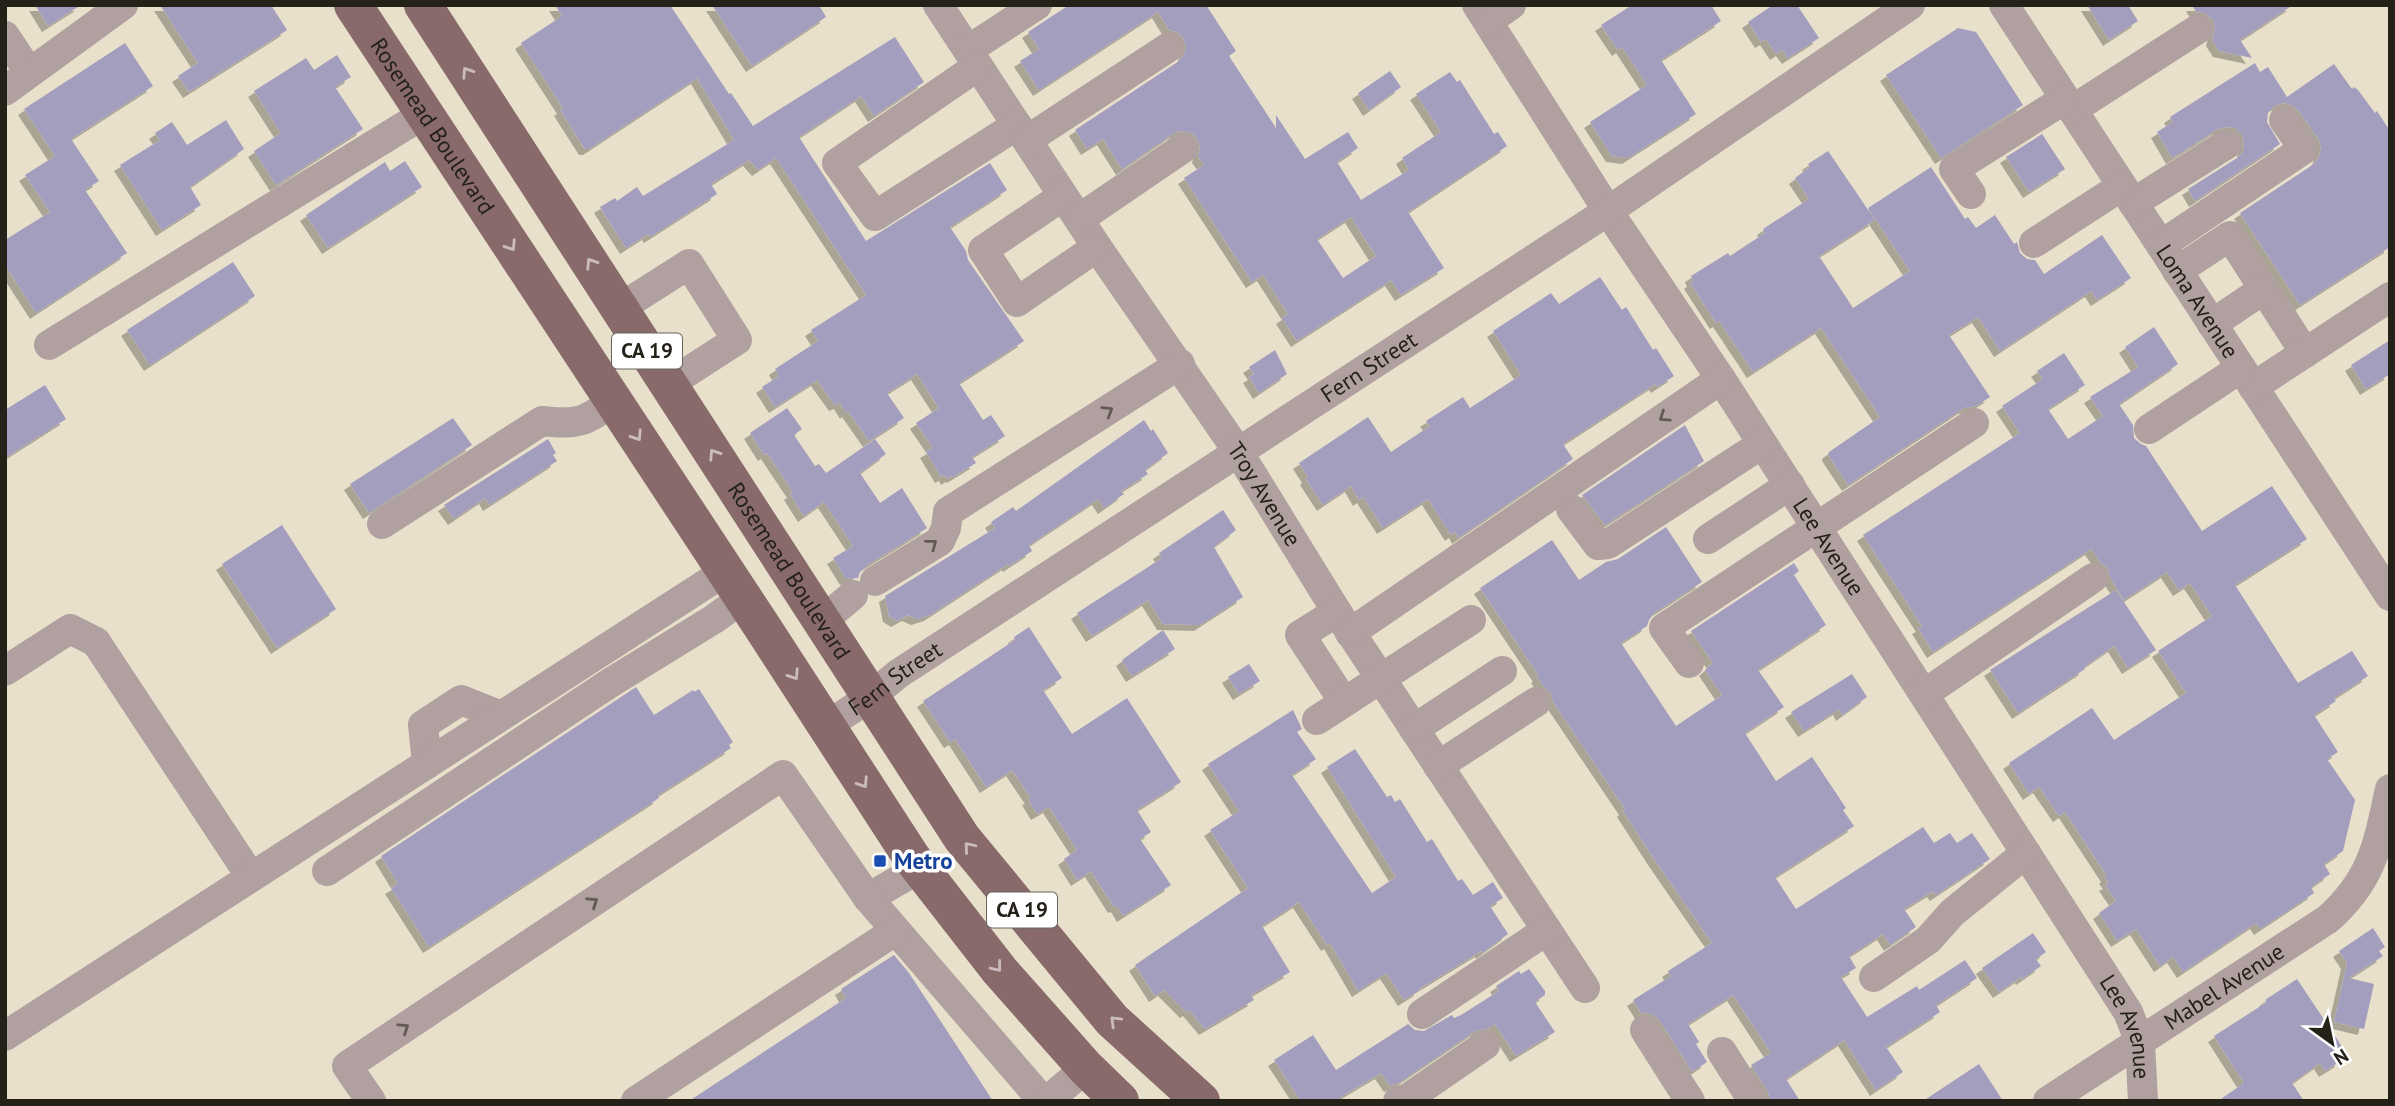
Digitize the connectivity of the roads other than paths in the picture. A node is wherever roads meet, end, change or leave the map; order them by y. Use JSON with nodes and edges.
{"nodes":[{"id":1,"x":123,"y":5,"type":"edge"},
{"id":2,"x":353,"y":5,"type":"edge"},
{"id":3,"x":424,"y":5,"type":"edge"},
{"id":4,"x":1037,"y":5,"type":"edge"},
{"id":5,"x":1910,"y":5,"type":"edge"},
{"id":6,"x":2004,"y":5,"type":"edge"},
{"id":7,"x":947,"y":8,"type":"edge"},
{"id":8,"x":1492,"y":11,"type":"edge"},
{"id":9,"x":2198,"y":29,"type":"dead end"},
{"id":10,"x":5,"y":36,"type":"edge"},
{"id":11,"x":1168,"y":47,"type":"dead end"},
{"id":12,"x":973,"y":58,"type":"junction"},
{"id":13,"x":29,"y":72,"type":"junction"},
{"id":14,"x":5,"y":90,"type":"edge"},
{"id":15,"x":2069,"y":104,"type":"junction"},
{"id":16,"x":424,"y":114,"type":"junction"},
{"id":17,"x":2284,"y":120,"type":"dead end"},
{"id":18,"x":1022,"y":133,"type":"junction"},
{"id":19,"x":2227,"y":144,"type":"dead end"},
{"id":20,"x":1183,"y":148,"type":"dead end"},
{"id":21,"x":1971,"y":194,"type":"dead end"},
{"id":22,"x":2127,"y":194,"type":"junction"},
{"id":23,"x":1071,"y":207,"type":"junction"},
{"id":24,"x":1608,"y":211,"type":"junction"},
{"id":25,"x":2034,"y":243,"type":"dead end"},
{"id":26,"x":2161,"y":245,"type":"junction"},
{"id":27,"x":1097,"y":247,"type":"junction"},
{"id":28,"x":2177,"y":271,"type":"junction"},
{"id":29,"x":2264,"y":289,"type":"junction"},
{"id":30,"x":2390,"y":297,"type":"edge"},
{"id":31,"x":620,"y":308,"type":"junction"},
{"id":32,"x":2212,"y":324,"type":"junction"},
{"id":33,"x":49,"y":345,"type":"dead end"},
{"id":34,"x":2305,"y":353,"type":"junction"},
{"id":35,"x":1180,"y":365,"type":"junction"},
{"id":36,"x":2247,"y":377,"type":"junction"},
{"id":37,"x":1721,"y":379,"type":"junction"},
{"id":38,"x":668,"y":384,"type":"junction"},
{"id":39,"x":614,"y":401,"type":"junction"},
{"id":40,"x":1974,"y":423,"type":"dead end"},
{"id":41,"x":2149,"y":429,"type":"dead end"},
{"id":42,"x":1762,"y":443,"type":"junction"},
{"id":43,"x":1239,"y":453,"type":"junction"},
{"id":44,"x":1790,"y":485,"type":"junction"},
{"id":45,"x":1572,"y":509,"type":"dead end"},
{"id":46,"x":382,"y":524,"type":"dead end"},
{"id":47,"x":1816,"y":526,"type":"junction"},
{"id":48,"x":1708,"y":539,"type":"dead end"},
{"id":49,"x":2093,"y":578,"type":"dead end"},
{"id":50,"x":734,"y":584,"type":"junction"},
{"id":51,"x":2390,"y":596,"type":"edge"},
{"id":52,"x":1471,"y":620,"type":"dead end"},
{"id":53,"x":821,"y":622,"type":"junction"},
{"id":54,"x":1343,"y":622,"type":"junction"},
{"id":55,"x":1689,"y":663,"type":"dead end"},
{"id":56,"x":5,"y":671,"type":"edge"},
{"id":57,"x":1502,"y":671,"type":"dead end"},
{"id":58,"x":1380,"y":678,"type":"junction"},
{"id":59,"x":1924,"y":694,"type":"junction"},
{"id":60,"x":869,"y":698,"type":"junction"},
{"id":61,"x":1344,"y":702,"type":"junction"},
{"id":62,"x":1536,"y":702,"type":"dead end"},
{"id":63,"x":1317,"y":720,"type":"dead end"},
{"id":64,"x":826,"y":726,"type":"junction"},
{"id":65,"x":1414,"y":729,"type":"junction"},
{"id":66,"x":1438,"y":766,"type":"junction"},
{"id":67,"x":2390,"y":789,"type":"edge"},
{"id":68,"x":2026,"y":853,"type":"junction"},
{"id":69,"x":920,"y":868,"type":"junction"},
{"id":70,"x":327,"y":871,"type":"dead end"},
{"id":71,"x":251,"y":877,"type":"junction"},
{"id":72,"x":868,"y":898,"type":"junction"},
{"id":73,"x":1547,"y":930,"type":"junction"},
{"id":74,"x":895,"y":931,"type":"junction"},
{"id":75,"x":1874,"y":977,"type":"dead end"},
{"id":76,"x":1585,"y":988,"type":"dead end"},
{"id":77,"x":1422,"y":1014,"type":"dead end"},
{"id":78,"x":1645,"y":1030,"type":"dead end"},
{"id":79,"x":5,"y":1036,"type":"edge"},
{"id":80,"x":2140,"y":1042,"type":"junction"},
{"id":81,"x":1485,"y":1045,"type":"dead end"},
{"id":82,"x":1722,"y":1052,"type":"dead end"},
{"id":83,"x":1155,"y":1059,"type":"junction"},
{"id":84,"x":1086,"y":1068,"type":"junction"},
{"id":85,"x":371,"y":1101,"type":"edge"},
{"id":86,"x":636,"y":1101,"type":"edge"},
{"id":87,"x":1045,"y":1101,"type":"edge"},
{"id":88,"x":1120,"y":1101,"type":"edge"},
{"id":89,"x":1176,"y":1101,"type":"edge"},
{"id":90,"x":1201,"y":1101,"type":"edge"},
{"id":91,"x":1398,"y":1101,"type":"edge"},
{"id":92,"x":1690,"y":1101,"type":"edge"},
{"id":93,"x":1753,"y":1101,"type":"edge"},
{"id":94,"x":2048,"y":1101,"type":"edge"},
{"id":95,"x":2143,"y":1101,"type":"edge"}],
"edges":[{"from":1,"to":13,"type":"street"},
{"from":2,"to":16,"type":"main road","name":"Rosemead Boulevard","number":"CA 19"},
{"from":31,"to":3,"type":"main road","name":"Rosemead Boulevard","number":"CA 19","one_way":true},
{"from":4,"to":12,"type":"street"},
{"from":5,"to":24,"type":"street","name":"Fern Street"},
{"from":6,"to":15,"type":"street","name":"Loma Avenue"},
{"from":7,"to":12,"type":"street","name":"Troy Avenue"},
{"from":8,"to":24,"type":"street","name":"Lee Avenue"},
{"from":9,"to":15,"type":"street"},
{"from":10,"to":13,"type":"street"},
{"from":11,"to":18,"type":"street"},
{"from":12,"to":18,"type":"street","name":"Troy Avenue"},
{"from":12,"to":18,"type":"street"},
{"from":13,"to":14,"type":"street"},
{"from":15,"to":21,"type":"street"},
{"from":15,"to":22,"type":"street","name":"Loma Avenue"},
{"from":16,"to":33,"type":"street"},
{"from":16,"to":39,"type":"main road","name":"Rosemead Boulevard","number":"CA 19","one_way":true},
{"from":17,"to":26,"type":"street"},
{"from":18,"to":23,"type":"street","name":"Troy Avenue"},
{"from":19,"to":22,"type":"street"},
{"from":20,"to":23,"type":"street"},
{"from":22,"to":25,"type":"street"},
{"from":22,"to":26,"type":"street","name":"Loma Avenue"},
{"from":23,"to":27,"type":"street","name":"Troy Avenue"},
{"from":23,"to":27,"type":"street"},
{"from":24,"to":37,"type":"street","name":"Lee Avenue"},
{"from":24,"to":43,"type":"street","name":"Fern Street"},
{"from":26,"to":28,"type":"street","name":"Loma Avenue"},
{"from":27,"to":35,"type":"street","name":"Troy Avenue"},
{"from":28,"to":29,"type":"street"},
{"from":28,"to":32,"type":"street","name":"Loma Avenue"},
{"from":29,"to":32,"type":"street"},
{"from":29,"to":34,"type":"street"},
{"from":30,"to":34,"type":"street"},
{"from":31,"to":38,"type":"main road","name":"Rosemead Boulevard","number":"CA 19"},
{"from":31,"to":38,"type":"street"},
{"from":32,"to":36,"type":"street","name":"Loma Avenue"},
{"from":34,"to":36,"type":"street"},
{"from":35,"to":43,"type":"street","name":"Troy Avenue"},
{"from":53,"to":35,"type":"street","one_way":true},
{"from":36,"to":41,"type":"street"},
{"from":36,"to":51,"type":"street","name":"Loma Avenue"},
{"from":37,"to":42,"type":"street","name":"Lee Avenue"},
{"from":37,"to":54,"type":"street","one_way":true},
{"from":53,"to":38,"type":"main road","name":"Rosemead Boulevard","number":"CA 19","one_way":true},
{"from":39,"to":46,"type":"street"},
{"from":39,"to":50,"type":"main road","name":"Rosemead Boulevard","number":"CA 19","one_way":true},
{"from":40,"to":47,"type":"street"},
{"from":42,"to":44,"type":"street","name":"Lee Avenue"},
{"from":42,"to":45,"type":"street"},
{"from":43,"to":54,"type":"street","name":"Troy Avenue"},
{"from":43,"to":60,"type":"street","name":"Fern Street"},
{"from":44,"to":47,"type":"street","name":"Lee Avenue"},
{"from":44,"to":48,"type":"street"},
{"from":47,"to":55,"type":"street"},
{"from":47,"to":59,"type":"street","name":"Lee Avenue"},
{"from":49,"to":59,"type":"street"},
{"from":50,"to":64,"type":"main road","name":"Rosemead Boulevard","number":"CA 19","one_way":true},
{"from":50,"to":70,"type":"street"},
{"from":50,"to":71,"type":"street"},
{"from":52,"to":58,"type":"street"},
{"from":53,"to":60,"type":"main road","name":"Rosemead Boulevard","number":"CA 19"},
{"from":54,"to":58,"type":"street","name":"Troy Avenue"},
{"from":54,"to":61,"type":"street"},
{"from":56,"to":71,"type":"street"},
{"from":57,"to":65,"type":"street"},
{"from":58,"to":61,"type":"street"},
{"from":58,"to":65,"type":"street","name":"Troy Avenue"},
{"from":59,"to":68,"type":"street","name":"Lee Avenue"},
{"from":60,"to":64,"type":"street","name":"Fern Street"},
{"from":83,"to":60,"type":"main road","name":"Rosemead Boulevard","number":"CA 19","one_way":true},
{"from":61,"to":63,"type":"street"},
{"from":62,"to":66,"type":"street"},
{"from":64,"to":69,"type":"main road","name":"Rosemead Boulevard","number":"CA 19","one_way":true},
{"from":65,"to":66,"type":"street","name":"Troy Avenue"},
{"from":66,"to":73,"type":"street","name":"Troy Avenue"},
{"from":67,"to":80,"type":"street","name":"Mabel Avenue"},
{"from":68,"to":75,"type":"street"},
{"from":68,"to":80,"type":"street","name":"Lee Avenue"},
{"from":69,"to":72,"type":"street"},
{"from":69,"to":84,"type":"main road","name":"Rosemead Boulevard","number":"CA 19","one_way":true},
{"from":71,"to":79,"type":"street"},
{"from":72,"to":74,"type":"street"},
{"from":85,"to":72,"type":"street","one_way":true},
{"from":73,"to":76,"type":"street","name":"Troy Avenue"},
{"from":73,"to":77,"type":"street"},
{"from":74,"to":86,"type":"street"},
{"from":74,"to":87,"type":"street"},
{"from":78,"to":92,"type":"street"},
{"from":80,"to":94,"type":"street","name":"Mabel Avenue"},
{"from":80,"to":95,"type":"street","name":"Lee Avenue"},
{"from":81,"to":91,"type":"street"},
{"from":82,"to":93,"type":"street"},
{"from":83,"to":89,"type":"main road"},
{"from":83,"to":90,"type":"main road","name":"Rosemead Boulevard","number":"CA 19"},
{"from":84,"to":87,"type":"street"},
{"from":84,"to":88,"type":"main road","name":"Rosemead Boulevard","number":"CA 19"}]}
